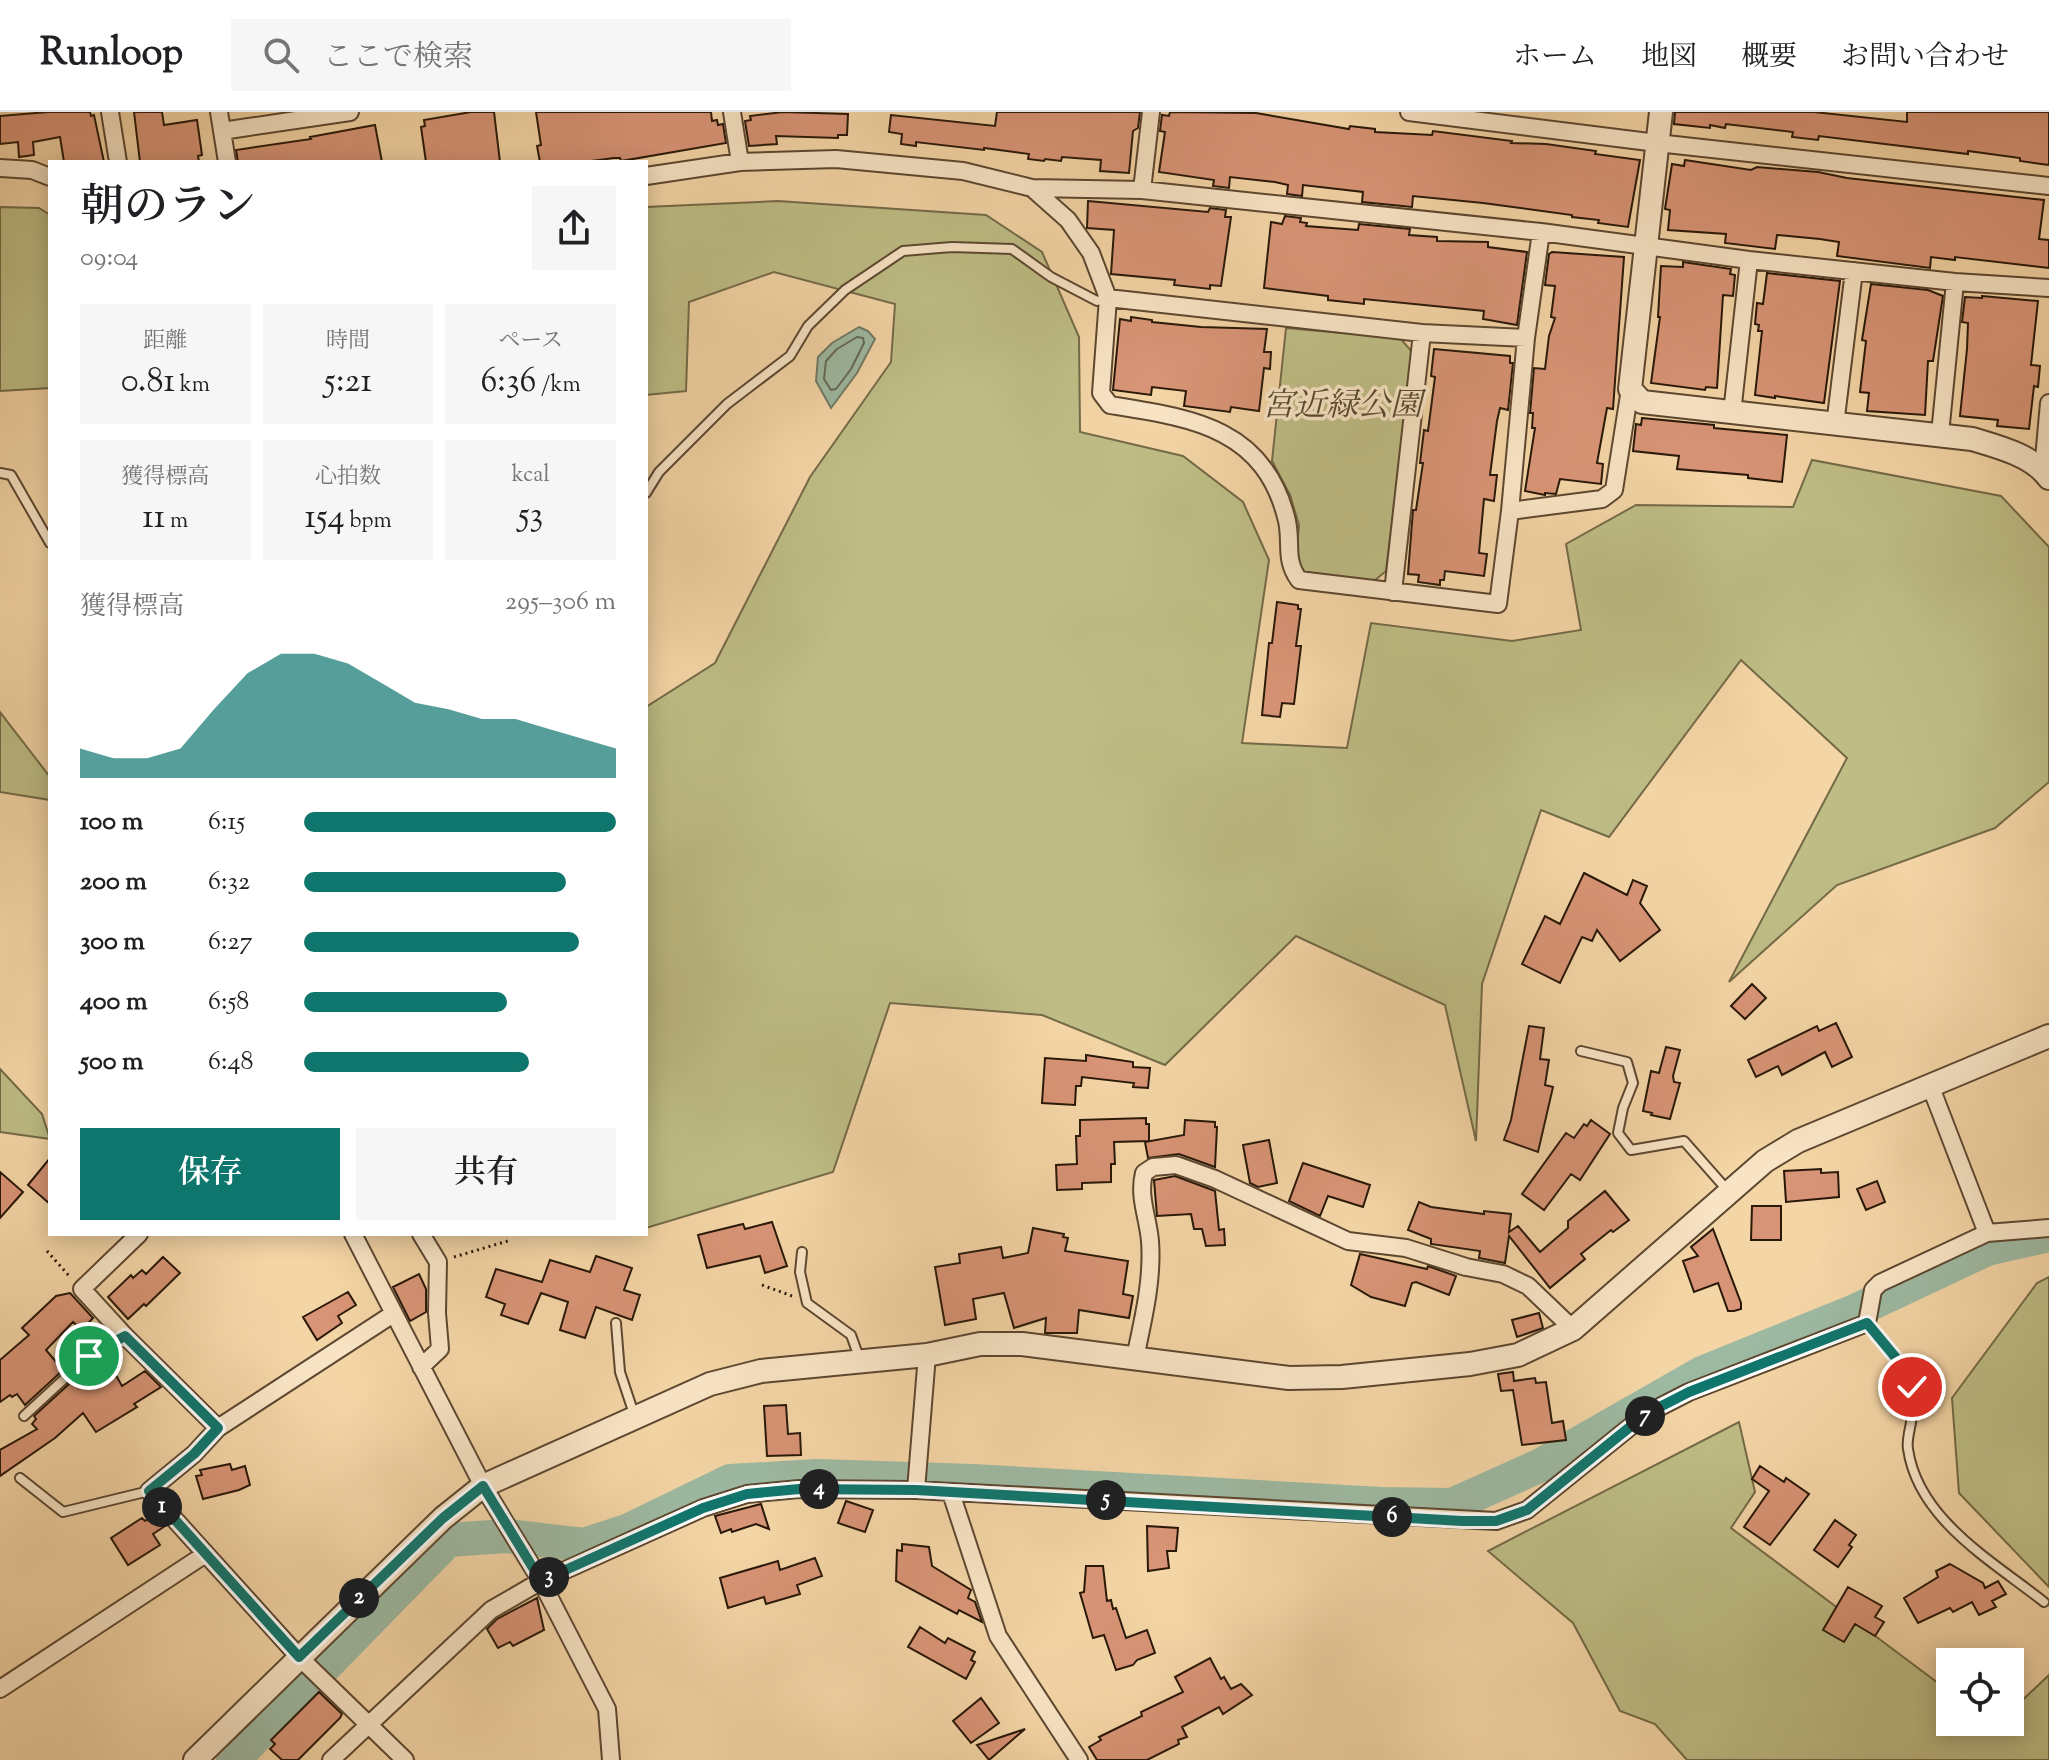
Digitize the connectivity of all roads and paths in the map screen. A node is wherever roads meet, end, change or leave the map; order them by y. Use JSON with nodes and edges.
{"nodes":[{"id":1,"x":110,"y":112,"type":"edge"},
{"id":2,"x":219,"y":112,"type":"edge"},
{"id":3,"x":350,"y":112,"type":"edge"},
{"id":4,"x":732,"y":112,"type":"edge"},
{"id":5,"x":1151,"y":112,"type":"edge"},
{"id":6,"x":1409,"y":112,"type":"edge"},
{"id":7,"x":1661,"y":112,"type":"edge"},
{"id":8,"x":222,"y":131,"type":"junction"},
{"id":9,"x":1657,"y":143,"type":"junction"},
{"id":10,"x":118,"y":160,"type":"edge"},
{"id":11,"x":227,"y":160,"type":"edge"},
{"id":12,"x":740,"y":162,"type":"junction"},
{"id":13,"x":0,"y":168,"type":"edge"},
{"id":14,"x":48,"y":176,"type":"edge"},
{"id":15,"x":648,"y":176,"type":"edge"},
{"id":16,"x":2049,"y":186,"type":"edge"},
{"id":17,"x":1032,"y":188,"type":"junction"},
{"id":18,"x":1142,"y":190,"type":"junction"},
{"id":19,"x":1541,"y":232,"type":"junction"},
{"id":20,"x":1646,"y":245,"type":"junction"},
{"id":21,"x":1749,"y":260,"type":"junction"},
{"id":22,"x":1854,"y":271,"type":"junction"},
{"id":23,"x":1955,"y":282,"type":"junction"},
{"id":24,"x":2049,"y":288,"type":"edge"},
{"id":25,"x":1108,"y":298,"type":"junction"},
{"id":26,"x":1422,"y":333,"type":"junction"},
{"id":27,"x":1526,"y":338,"type":"junction"},
{"id":28,"x":1630,"y":389,"type":"junction"},
{"id":29,"x":2049,"y":403,"type":"edge"},
{"id":30,"x":1732,"y":413,"type":"junction"},
{"id":31,"x":1835,"y":425,"type":"junction"},
{"id":32,"x":1940,"y":434,"type":"junction"},
{"id":33,"x":0,"y":473,"type":"edge"},
{"id":34,"x":2046,"y":474,"type":"edge"},
{"id":35,"x":648,"y":490,"type":"edge"},
{"id":36,"x":1510,"y":511,"type":"junction"},
{"id":37,"x":48,"y":540,"type":"edge"},
{"id":38,"x":1393,"y":592,"type":"junction"},
{"id":39,"x":2049,"y":1036,"type":"edge"},
{"id":40,"x":1581,"y":1051,"type":"dead end"},
{"id":41,"x":1930,"y":1085,"type":"junction"},
{"id":42,"x":1730,"y":1193,"type":"junction"},
{"id":43,"x":2049,"y":1228,"type":"edge"},
{"id":44,"x":1987,"y":1233,"type":"junction"},
{"id":45,"x":137,"y":1236,"type":"edge"},
{"id":46,"x":354,"y":1236,"type":"edge"},
{"id":47,"x":422,"y":1236,"type":"edge"},
{"id":48,"x":511,"y":1240,"type":"dead end"},
{"id":49,"x":47,"y":1251,"type":"dead end"},
{"id":50,"x":802,"y":1252,"type":"dead end"},
{"id":51,"x":438,"y":1262,"type":"junction"},
{"id":52,"x":762,"y":1285,"type":"dead end"},
{"id":53,"x":82,"y":1289,"type":"junction"},
{"id":54,"x":807,"y":1303,"type":"junction"},
{"id":55,"x":393,"y":1314,"type":"junction"},
{"id":56,"x":1868,"y":1317,"type":"junction"},
{"id":57,"x":616,"y":1323,"type":"dead end"},
{"id":58,"x":1573,"y":1329,"type":"junction"},
{"id":59,"x":125,"y":1336,"type":"junction"},
{"id":60,"x":927,"y":1355,"type":"junction"},
{"id":61,"x":1135,"y":1358,"type":"junction"},
{"id":62,"x":860,"y":1361,"type":"junction"},
{"id":63,"x":421,"y":1367,"type":"junction"},
{"id":64,"x":24,"y":1416,"type":"dead end"},
{"id":65,"x":635,"y":1418,"type":"junction"},
{"id":66,"x":218,"y":1428,"type":"junction"},
{"id":67,"x":20,"y":1478,"type":"dead end"},
{"id":68,"x":483,"y":1486,"type":"junction"},
{"id":69,"x":917,"y":1487,"type":"junction"},
{"id":70,"x":149,"y":1491,"type":"junction"},
{"id":71,"x":951,"y":1493,"type":"junction"},
{"id":72,"x":204,"y":1555,"type":"junction"},
{"id":73,"x":541,"y":1581,"type":"junction"},
{"id":74,"x":2044,"y":1602,"type":"dead end"},
{"id":75,"x":304,"y":1661,"type":"junction"},
{"id":76,"x":0,"y":1689,"type":"edge"},
{"id":77,"x":367,"y":1724,"type":"junction"},
{"id":78,"x":195,"y":1760,"type":"edge"},
{"id":79,"x":331,"y":1760,"type":"edge"},
{"id":80,"x":405,"y":1760,"type":"edge"},
{"id":81,"x":611,"y":1760,"type":"edge"},
{"id":82,"x":1079,"y":1760,"type":"edge"}],
"edges":[{"from":1,"to":10,"type":"street"},
{"from":2,"to":8,"type":"street"},
{"from":3,"to":8,"type":"street"},
{"from":4,"to":12,"type":"street"},
{"from":5,"to":18,"type":"street"},
{"from":6,"to":9,"type":"street"},
{"from":7,"to":9,"type":"street"},
{"from":8,"to":11,"type":"street"},
{"from":9,"to":16,"type":"street"},
{"from":9,"to":20,"type":"street"},
{"from":12,"to":15,"type":"street"},
{"from":12,"to":17,"type":"street"},
{"from":13,"to":14,"type":"street"},
{"from":17,"to":18,"type":"street"},
{"from":17,"to":25,"type":"street"},
{"from":18,"to":19,"type":"street"},
{"from":19,"to":20,"type":"street"},
{"from":19,"to":27,"type":"street"},
{"from":20,"to":21,"type":"street"},
{"from":20,"to":28,"type":"street"},
{"from":21,"to":22,"type":"street"},
{"from":21,"to":30,"type":"street"},
{"from":22,"to":23,"type":"street"},
{"from":22,"to":31,"type":"street"},
{"from":23,"to":24,"type":"street"},
{"from":23,"to":32,"type":"street"},
{"from":25,"to":26,"type":"street"},
{"from":25,"to":35,"type":"lane"},
{"from":25,"to":38,"type":"street"},
{"from":26,"to":27,"type":"street"},
{"from":26,"to":38,"type":"street"},
{"from":27,"to":36,"type":"street"},
{"from":28,"to":30,"type":"street"},
{"from":28,"to":36,"type":"street"},
{"from":29,"to":34,"type":"street"},
{"from":30,"to":31,"type":"street"},
{"from":31,"to":32,"type":"street"},
{"from":32,"to":34,"type":"street"},
{"from":33,"to":37,"type":"lane"},
{"from":36,"to":38,"type":"street"},
{"from":39,"to":41,"type":"street"},
{"from":40,"to":42,"type":"lane"},
{"from":41,"to":42,"type":"street"},
{"from":41,"to":44,"type":"street"},
{"from":42,"to":58,"type":"street"},
{"from":43,"to":44,"type":"street"},
{"from":44,"to":56,"type":"street"},
{"from":45,"to":53,"type":"street"},
{"from":46,"to":55,"type":"street"},
{"from":47,"to":51,"type":"street"},
{"from":48,"to":51,"type":"path"},
{"from":49,"to":53,"type":"path"},
{"from":50,"to":54,"type":"lane"},
{"from":51,"to":63,"type":"street"},
{"from":52,"to":54,"type":"path"},
{"from":53,"to":59,"type":"street"},
{"from":54,"to":62,"type":"lane"},
{"from":55,"to":63,"type":"street"},
{"from":55,"to":66,"type":"street"},
{"from":56,"to":71,"type":"street"},
{"from":56,"to":74,"type":"lane"},
{"from":57,"to":65,"type":"lane"},
{"from":58,"to":61,"type":"street"},
{"from":58,"to":61,"type":"street"},
{"from":59,"to":64,"type":"lane"},
{"from":59,"to":66,"type":"street"},
{"from":60,"to":61,"type":"street"},
{"from":60,"to":62,"type":"street"},
{"from":60,"to":69,"type":"street"},
{"from":62,"to":65,"type":"street"},
{"from":63,"to":68,"type":"street"},
{"from":65,"to":68,"type":"street"},
{"from":66,"to":70,"type":"street"},
{"from":67,"to":70,"type":"lane"},
{"from":68,"to":73,"type":"street"},
{"from":68,"to":75,"type":"street"},
{"from":69,"to":71,"type":"street"},
{"from":69,"to":73,"type":"street"},
{"from":70,"to":72,"type":"street"},
{"from":71,"to":82,"type":"street"},
{"from":72,"to":75,"type":"street"},
{"from":72,"to":76,"type":"street"},
{"from":73,"to":77,"type":"street"},
{"from":73,"to":81,"type":"street"},
{"from":75,"to":77,"type":"street"},
{"from":75,"to":78,"type":"street"},
{"from":77,"to":79,"type":"street"},
{"from":77,"to":80,"type":"street"}]}
